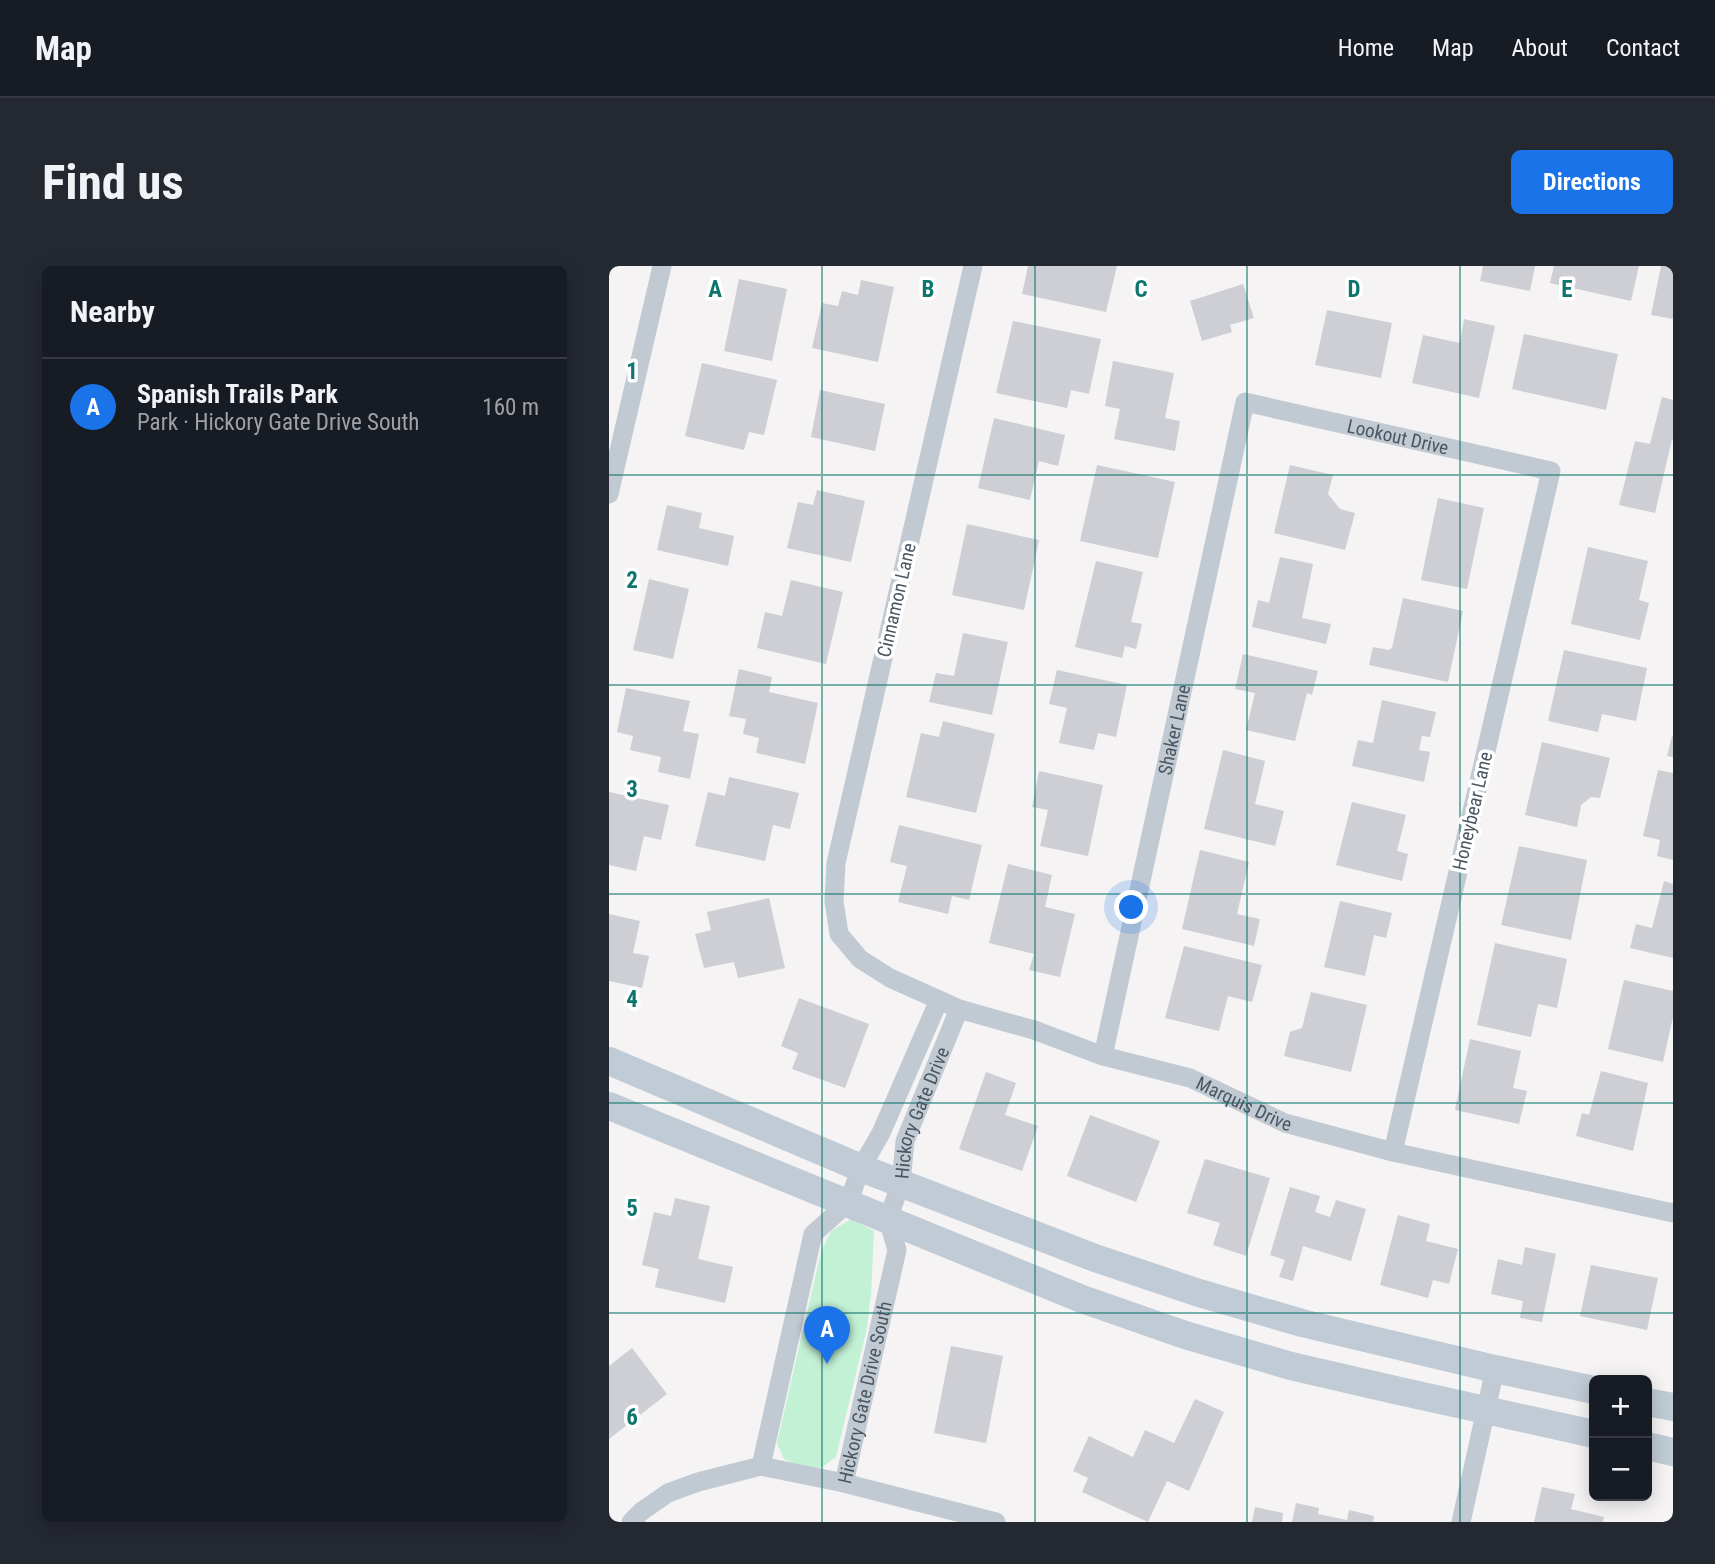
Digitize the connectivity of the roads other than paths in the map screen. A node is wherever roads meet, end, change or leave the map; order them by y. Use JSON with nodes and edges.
{"nodes":[{"id":1,"x":662,"y":266,"type":"edge"},
{"id":2,"x":973,"y":266,"type":"edge"},
{"id":3,"x":1245,"y":402,"type":"joint"},
{"id":4,"x":1551,"y":471,"type":"joint"},
{"id":5,"x":609,"y":494,"type":"edge"},
{"id":6,"x":839,"y":934,"type":"joint"},
{"id":7,"x":939,"y":1000,"type":"junction"},
{"id":8,"x":958,"y":1009,"type":"junction"},
{"id":9,"x":1103,"y":1056,"type":"junction"},
{"id":10,"x":609,"y":1061,"type":"edge"},
{"id":11,"x":609,"y":1105,"type":"edge"},
{"id":12,"x":1393,"y":1152,"type":"junction"},
{"id":13,"x":861,"y":1168,"type":"junction"},
{"id":14,"x":901,"y":1183,"type":"junction"},
{"id":15,"x":848,"y":1203,"type":"junction"},
{"id":16,"x":1673,"y":1213,"type":"edge"},
{"id":17,"x":888,"y":1219,"type":"junction"},
{"id":18,"x":1495,"y":1369,"type":"junction"},
{"id":19,"x":1589,"y":1389,"type":"edge"},
{"id":20,"x":1652,"y":1403,"type":"edge"},
{"id":21,"x":1673,"y":1407,"type":"edge"},
{"id":22,"x":1486,"y":1411,"type":"junction"},
{"id":23,"x":1589,"y":1433,"type":"edge"},
{"id":24,"x":1652,"y":1447,"type":"edge"},
{"id":25,"x":1673,"y":1452,"type":"edge"},
{"id":26,"x":761,"y":1466,"type":"junction"},
{"id":27,"x":844,"y":1483,"type":"junction"},
{"id":28,"x":631,"y":1522,"type":"edge"},
{"id":29,"x":996,"y":1522,"type":"edge"},
{"id":30,"x":1461,"y":1522,"type":"edge"}],
"edges":[{"from":1,"to":5,"type":"street"},
{"from":2,"to":6,"type":"street","name":"Cinnamon Lane"},
{"from":3,"to":4,"type":"street","name":"Lookout Drive"},
{"from":3,"to":9,"type":"street","name":"Shaker Lane"},
{"from":4,"to":12,"type":"street","name":"Honeybear Lane"},
{"from":6,"to":7,"type":"street","name":"Marquis Drive"},
{"from":7,"to":8,"type":"street","name":"Marquis Drive"},
{"from":7,"to":13,"type":"street","name":"Hickory Gate Drive"},
{"from":8,"to":9,"type":"street","name":"Marquis Drive"},
{"from":8,"to":14,"type":"street","name":"Hickory Gate Drive"},
{"from":9,"to":12,"type":"street","name":"Marquis Drive"},
{"from":10,"to":13,"type":"main road"},
{"from":11,"to":15,"type":"main road"},
{"from":12,"to":16,"type":"street","name":"Marquis Drive"},
{"from":13,"to":14,"type":"main road"},
{"from":13,"to":15,"type":"street","name":"Hickory Gate Drive"},
{"from":14,"to":17,"type":"street","name":"Hickory Gate Drive"},
{"from":14,"to":18,"type":"main road"},
{"from":15,"to":17,"type":"main road"},
{"from":15,"to":26,"type":"street"},
{"from":17,"to":22,"type":"main road"},
{"from":17,"to":27,"type":"street","name":"Hickory Gate Drive South"},
{"from":18,"to":19,"type":"main road"},
{"from":18,"to":22,"type":"street"},
{"from":20,"to":21,"type":"main road"},
{"from":22,"to":23,"type":"main road"},
{"from":22,"to":30,"type":"street"},
{"from":24,"to":25,"type":"main road"},
{"from":26,"to":27,"type":"street","name":"Hickory Gate Drive South"},
{"from":26,"to":28,"type":"street","name":"Hickory Gate Drive South"},
{"from":27,"to":29,"type":"street"}]}
